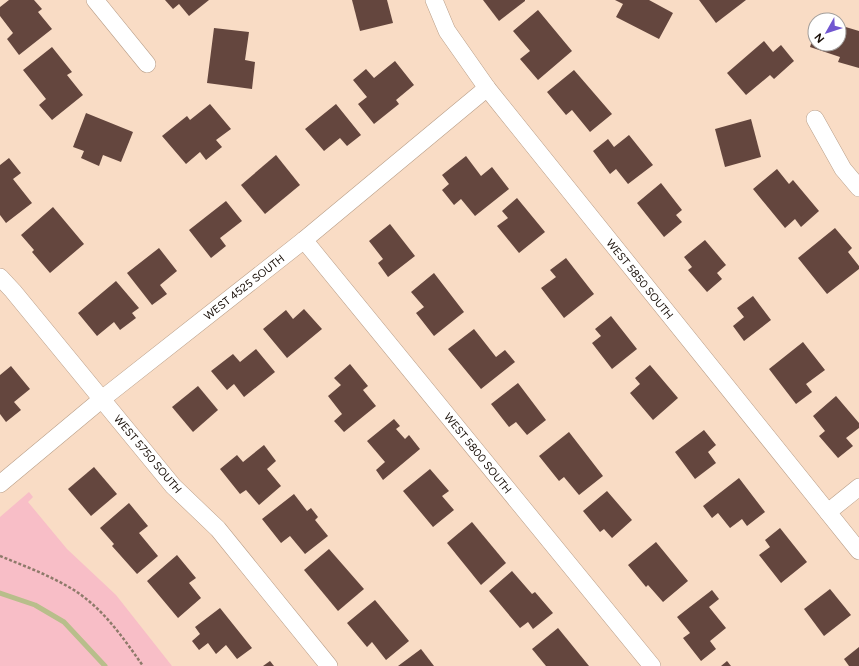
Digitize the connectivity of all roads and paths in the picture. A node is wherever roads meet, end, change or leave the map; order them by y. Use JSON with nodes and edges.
{"nodes":[{"id":1,"x":95,"y":0,"type":"edge"},
{"id":2,"x":434,"y":0,"type":"edge"},
{"id":3,"x":147,"y":64,"type":"dead end"},
{"id":4,"x":487,"y":88,"type":"junction"},
{"id":5,"x":815,"y":119,"type":"dead end"},
{"id":6,"x":859,"y":188,"type":"edge"},
{"id":7,"x":304,"y":240,"type":"junction"},
{"id":8,"x":0,"y":277,"type":"edge"},
{"id":9,"x":102,"y":399,"type":"junction"},
{"id":10,"x":0,"y":484,"type":"edge"},
{"id":11,"x":859,"y":487,"type":"edge"},
{"id":12,"x":828,"y":512,"type":"junction"},
{"id":13,"x":859,"y":551,"type":"edge"},
{"id":14,"x":0,"y":556,"type":"edge"},
{"id":15,"x":143,"y":666,"type":"edge"},
{"id":16,"x":329,"y":666,"type":"edge"},
{"id":17,"x":652,"y":666,"type":"edge"}],
"edges":[{"from":1,"to":3,"type":"street"},
{"from":2,"to":4,"type":"street","name":"WEST 5850 SOUTH"},
{"from":4,"to":7,"type":"street","name":"WEST 4525 SOUTH"},
{"from":4,"to":12,"type":"street","name":"WEST 5850 SOUTH"},
{"from":5,"to":6,"type":"street"},
{"from":7,"to":9,"type":"street","name":"WEST 4525 SOUTH"},
{"from":7,"to":17,"type":"street","name":"WEST 5800 SOUTH"},
{"from":8,"to":9,"type":"street","name":"WEST 5750 SOUTH"},
{"from":9,"to":10,"type":"street","name":"WEST 4525 SOUTH"},
{"from":9,"to":16,"type":"street","name":"WEST 5750 SOUTH"},
{"from":11,"to":12,"type":"street"},
{"from":12,"to":13,"type":"street","name":"WEST 5850 SOUTH"},
{"from":14,"to":15,"type":"path"}]}
